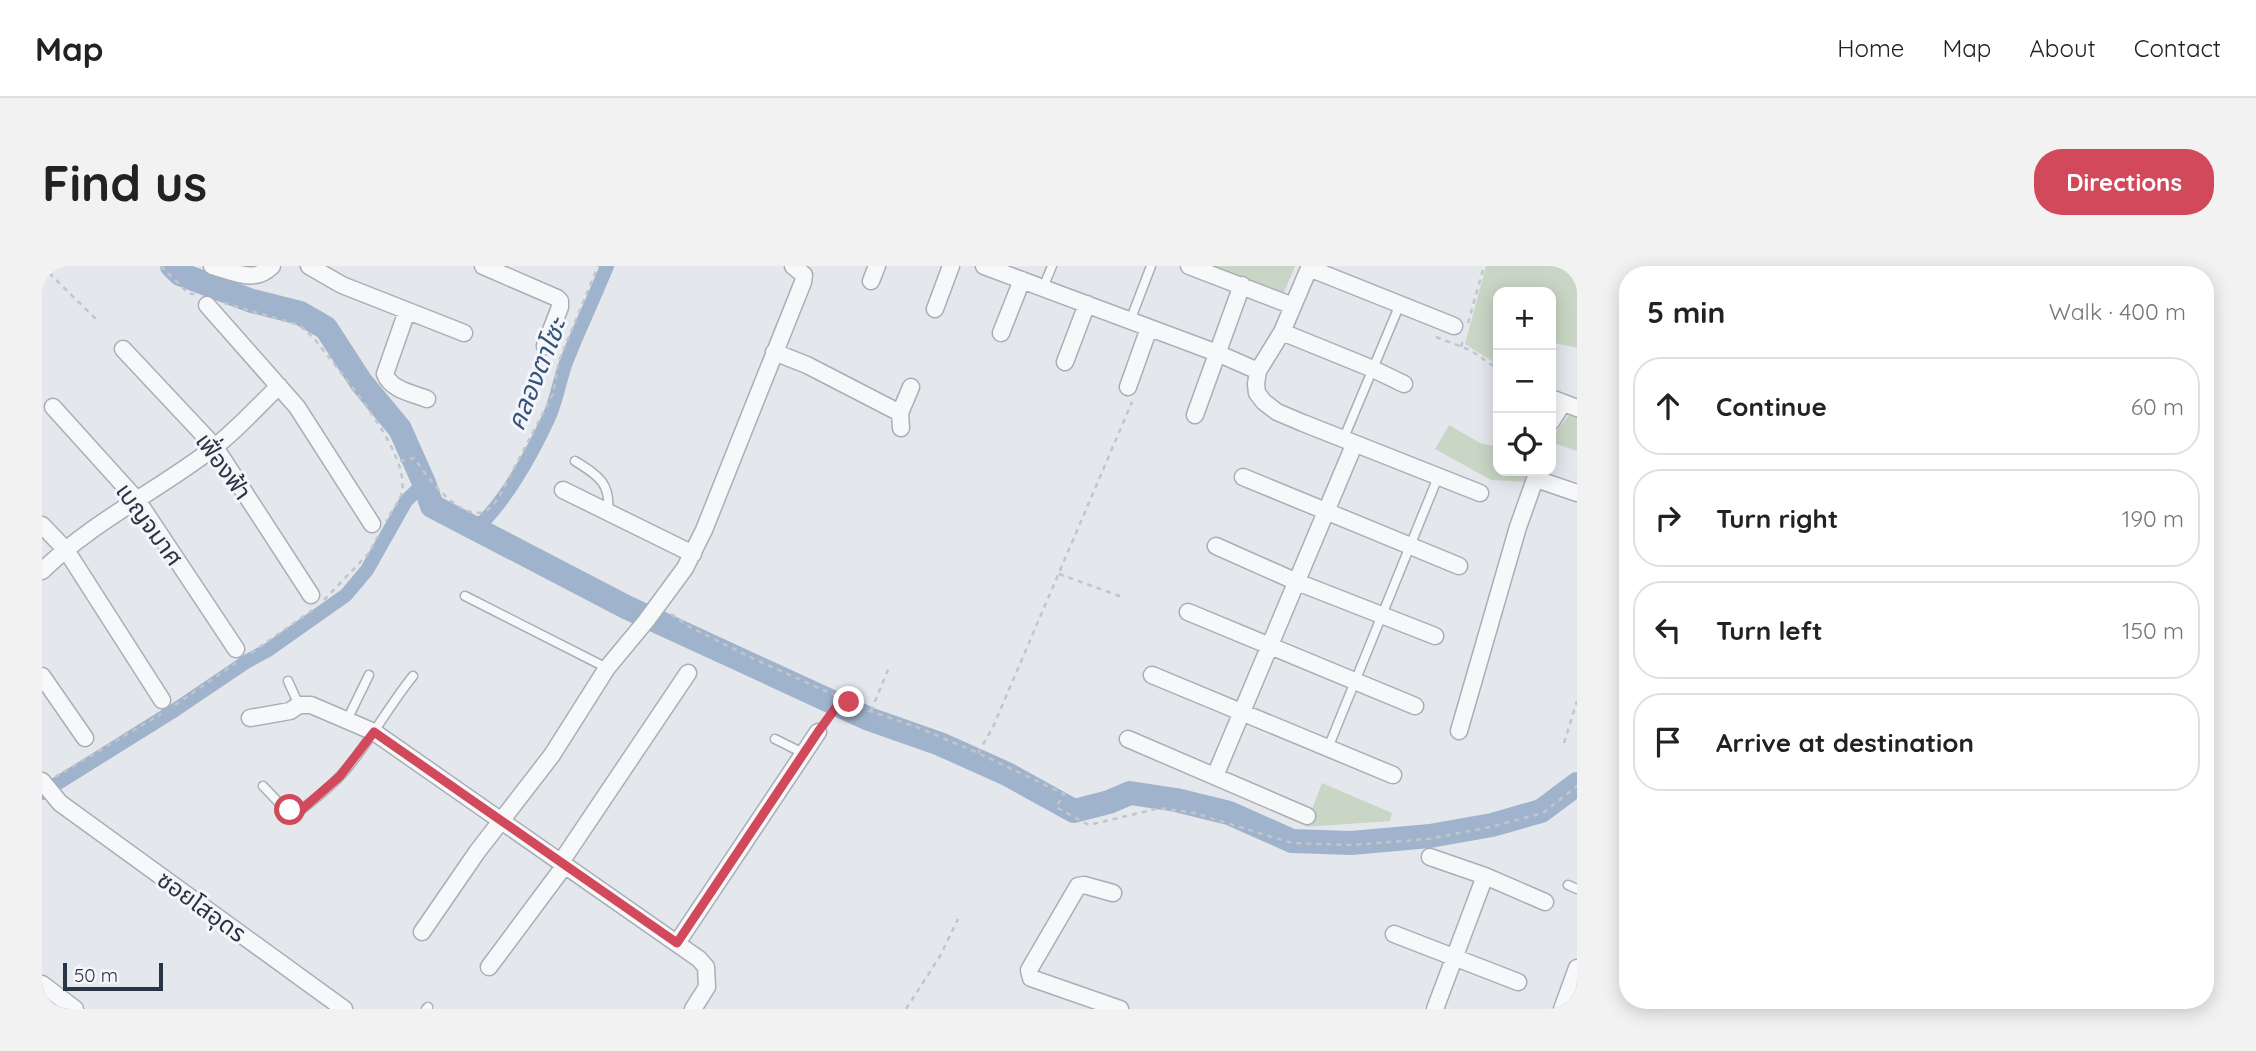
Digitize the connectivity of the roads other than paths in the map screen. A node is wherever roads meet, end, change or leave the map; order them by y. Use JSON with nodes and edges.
{"nodes":[{"id":1,"x":212,"y":266,"type":"edge"},
{"id":2,"x":272,"y":266,"type":"edge"},
{"id":3,"x":309,"y":266,"type":"edge"},
{"id":4,"x":483,"y":266,"type":"edge"},
{"id":5,"x":793,"y":266,"type":"edge"},
{"id":6,"x":951,"y":266,"type":"edge"},
{"id":7,"x":984,"y":266,"type":"edge"},
{"id":8,"x":1052,"y":266,"type":"edge"},
{"id":9,"x":1152,"y":266,"type":"edge"},
{"id":10,"x":1189,"y":266,"type":"edge"},
{"id":11,"x":1309,"y":267,"type":"edge"},
{"id":12,"x":1022,"y":280,"type":"junction"},
{"id":13,"x":1242,"y":285,"type":"junction"},
{"id":14,"x":1043,"y":288,"type":"junction"},
{"id":15,"x":1087,"y":304,"type":"junction"},
{"id":16,"x":1400,"y":304,"type":"junction"},
{"id":17,"x":207,"y":305,"type":"dead end"},
{"id":18,"x":1293,"y":306,"type":"junction"},
{"id":19,"x":935,"y":309,"type":"dead end"},
{"id":20,"x":407,"y":311,"type":"junction"},
{"id":21,"x":1130,"y":321,"type":"junction"},
{"id":22,"x":1454,"y":326,"type":"dead end"},
{"id":23,"x":1149,"y":328,"type":"junction"},
{"id":24,"x":1282,"y":332,"type":"junction"},
{"id":25,"x":464,"y":333,"type":"dead end"},
{"id":26,"x":1001,"y":333,"type":"dead end"},
{"id":27,"x":545,"y":346,"type":"dead end"},
{"id":28,"x":123,"y":349,"type":"dead end"},
{"id":29,"x":774,"y":352,"type":"junction"},
{"id":30,"x":1217,"y":353,"type":"junction"},
{"id":31,"x":1065,"y":362,"type":"dead end"},
{"id":32,"x":1373,"y":369,"type":"junction"},
{"id":33,"x":1258,"y":371,"type":"junction"},
{"id":34,"x":1404,"y":384,"type":"dead end"},
{"id":35,"x":279,"y":386,"type":"junction"},
{"id":36,"x":911,"y":387,"type":"dead end"},
{"id":37,"x":1130,"y":394,"type":"road end"},
{"id":38,"x":427,"y":399,"type":"dead end"},
{"id":39,"x":52,"y":407,"type":"dead end"},
{"id":40,"x":1195,"y":415,"type":"dead end"},
{"id":41,"x":1348,"y":442,"type":"junction"},
{"id":42,"x":215,"y":447,"type":"junction"},
{"id":43,"x":575,"y":461,"type":"dead end"},
{"id":44,"x":1537,"y":476,"type":"edge"},
{"id":45,"x":1539,"y":476,"type":"edge"},
{"id":46,"x":1243,"y":477,"type":"dead end"},
{"id":47,"x":1438,"y":477,"type":"junction"},
{"id":48,"x":563,"y":490,"type":"dead end"},
{"id":49,"x":1577,"y":493,"type":"edge"},
{"id":50,"x":1480,"y":494,"type":"dead end"},
{"id":51,"x":137,"y":500,"type":"junction"},
{"id":52,"x":608,"y":512,"type":"junction"},
{"id":53,"x":1325,"y":513,"type":"junction"},
{"id":54,"x":372,"y":524,"type":"dead end"},
{"id":55,"x":42,"y":525,"type":"edge"},
{"id":56,"x":1216,"y":546,"type":"dead end"},
{"id":57,"x":1410,"y":547,"type":"junction"},
{"id":58,"x":66,"y":550,"type":"junction"},
{"id":59,"x":693,"y":554,"type":"junction"},
{"id":60,"x":1459,"y":566,"type":"dead end"},
{"id":61,"x":42,"y":571,"type":"edge"},
{"id":62,"x":1297,"y":582,"type":"junction"},
{"id":63,"x":311,"y":594,"type":"dead end"},
{"id":64,"x":465,"y":596,"type":"dead end"},
{"id":65,"x":1188,"y":612,"type":"dead end"},
{"id":66,"x":1382,"y":615,"type":"junction"},
{"id":67,"x":1436,"y":635,"type":"dead end"},
{"id":68,"x":1270,"y":645,"type":"junction"},
{"id":69,"x":236,"y":649,"type":"dead end"},
{"id":70,"x":607,"y":668,"type":"junction"},
{"id":71,"x":688,"y":673,"type":"dead end"},
{"id":72,"x":369,"y":675,"type":"dead end"},
{"id":73,"x":1152,"y":675,"type":"dead end"},
{"id":74,"x":42,"y":676,"type":"edge"},
{"id":75,"x":413,"y":676,"type":"dead end"},
{"id":76,"x":288,"y":681,"type":"dead end"},
{"id":77,"x":1355,"y":681,"type":"junction"},
{"id":78,"x":162,"y":700,"type":"dead end"},
{"id":79,"x":299,"y":705,"type":"junction"},
{"id":80,"x":1415,"y":706,"type":"dead end"},
{"id":81,"x":1242,"y":712,"type":"junction"},
{"id":82,"x":250,"y":718,"type":"dead end"},
{"id":83,"x":347,"y":720,"type":"junction"},
{"id":84,"x":1458,"y":731,"type":"dead end"},
{"id":85,"x":374,"y":732,"type":"junction"},
{"id":86,"x":818,"y":732,"type":"road end"},
{"id":87,"x":85,"y":738,"type":"dead end"},
{"id":88,"x":775,"y":739,"type":"dead end"},
{"id":89,"x":1128,"y":740,"type":"dead end"},
{"id":90,"x":1328,"y":748,"type":"junction"},
{"id":91,"x":804,"y":753,"type":"junction"},
{"id":92,"x":1393,"y":775,"type":"dead end"},
{"id":93,"x":1215,"y":776,"type":"junction"},
{"id":94,"x":42,"y":782,"type":"edge"},
{"id":95,"x":263,"y":786,"type":"dead end"},
{"id":96,"x":1307,"y":816,"type":"dead end"},
{"id":97,"x":502,"y":821,"type":"junction"},
{"id":98,"x":1430,"y":857,"type":"dead end"},
{"id":99,"x":563,"y":864,"type":"junction"},
{"id":100,"x":1485,"y":876,"type":"junction"},
{"id":101,"x":1567,"y":885,"type":"dead end"},
{"id":102,"x":1577,"y":889,"type":"edge"},
{"id":103,"x":1113,"y":893,"type":"dead end"},
{"id":104,"x":1545,"y":902,"type":"dead end"},
{"id":105,"x":422,"y":932,"type":"dead end"},
{"id":106,"x":1394,"y":934,"type":"dead end"},
{"id":107,"x":677,"y":943,"type":"junction"},
{"id":108,"x":1455,"y":956,"type":"junction"},
{"id":109,"x":489,"y":967,"type":"dead end"},
{"id":110,"x":1577,"y":968,"type":"edge"},
{"id":111,"x":1518,"y":982,"type":"dead end"},
{"id":112,"x":42,"y":984,"type":"edge"},
{"id":113,"x":75,"y":1009,"type":"edge"},
{"id":114,"x":344,"y":1009,"type":"edge"},
{"id":115,"x":693,"y":1009,"type":"edge"},
{"id":116,"x":1120,"y":1009,"type":"edge"},
{"id":117,"x":1435,"y":1009,"type":"edge"},
{"id":118,"x":1562,"y":1009,"type":"edge"}],
"edges":[{"from":1,"to":2,"type":"street"},
{"from":3,"to":20,"type":"street"},
{"from":4,"to":27,"type":"street"},
{"from":5,"to":29,"type":"street"},
{"from":6,"to":19,"type":"street"},
{"from":7,"to":12,"type":"street"},
{"from":8,"to":14,"type":"lane"},
{"from":9,"to":21,"type":"lane"},
{"from":10,"to":13,"type":"street"},
{"from":11,"to":16,"type":"street"},
{"from":11,"to":18,"type":"street"},
{"from":12,"to":14,"type":"street"},
{"from":12,"to":26,"type":"street"},
{"from":13,"to":18,"type":"street"},
{"from":13,"to":30,"type":"street"},
{"from":14,"to":15,"type":"street"},
{"from":15,"to":21,"type":"street"},
{"from":15,"to":31,"type":"street"},
{"from":16,"to":22,"type":"street"},
{"from":16,"to":32,"type":"lane"},
{"from":17,"to":35,"type":"street"},
{"from":18,"to":24,"type":"street"},
{"from":20,"to":25,"type":"street"},
{"from":20,"to":38,"type":"street"},
{"from":21,"to":23,"type":"street"},
{"from":23,"to":30,"type":"street"},
{"from":23,"to":37,"type":"street"},
{"from":24,"to":32,"type":"street"},
{"from":24,"to":33,"type":"street"},
{"from":28,"to":42,"type":"street","name":"เฟื่องฟ้า"},
{"from":29,"to":36,"type":"street"},
{"from":29,"to":59,"type":"street"},
{"from":30,"to":33,"type":"street"},
{"from":30,"to":40,"type":"street"},
{"from":32,"to":34,"type":"street"},
{"from":32,"to":41,"type":"lane"},
{"from":33,"to":41,"type":"street"},
{"from":35,"to":42,"type":"street"},
{"from":35,"to":54,"type":"street"},
{"from":39,"to":51,"type":"street","name":"เบญจมาศ"},
{"from":41,"to":47,"type":"street"},
{"from":41,"to":53,"type":"street"},
{"from":42,"to":51,"type":"street"},
{"from":42,"to":63,"type":"street","name":"เฟื่องฟ้า"},
{"from":43,"to":52,"type":"lane"},
{"from":44,"to":84,"type":"street"},
{"from":45,"to":49,"type":"street"},
{"from":46,"to":53,"type":"street"},
{"from":47,"to":50,"type":"street"},
{"from":47,"to":57,"type":"lane"},
{"from":48,"to":52,"type":"street"},
{"from":51,"to":58,"type":"street"},
{"from":51,"to":69,"type":"street","name":"เบญจมาศ"},
{"from":52,"to":59,"type":"street"},
{"from":53,"to":57,"type":"street"},
{"from":53,"to":62,"type":"street"},
{"from":55,"to":58,"type":"street"},
{"from":56,"to":62,"type":"street"},
{"from":57,"to":60,"type":"street"},
{"from":57,"to":66,"type":"lane"},
{"from":58,"to":61,"type":"street"},
{"from":58,"to":78,"type":"street"},
{"from":59,"to":70,"type":"street"},
{"from":62,"to":66,"type":"street"},
{"from":62,"to":68,"type":"street"},
{"from":64,"to":70,"type":"lane"},
{"from":65,"to":68,"type":"street"},
{"from":66,"to":67,"type":"street"},
{"from":66,"to":77,"type":"lane"},
{"from":68,"to":77,"type":"street"},
{"from":68,"to":81,"type":"street"},
{"from":70,"to":97,"type":"street"},
{"from":71,"to":99,"type":"street"},
{"from":72,"to":83,"type":"lane"},
{"from":73,"to":81,"type":"street"},
{"from":74,"to":87,"type":"street"},
{"from":75,"to":85,"type":"lane"},
{"from":76,"to":79,"type":"lane"},
{"from":77,"to":80,"type":"street"},
{"from":77,"to":90,"type":"lane"},
{"from":79,"to":82,"type":"street"},
{"from":79,"to":83,"type":"street"},
{"from":81,"to":90,"type":"street"},
{"from":81,"to":93,"type":"street"},
{"from":83,"to":85,"type":"street"},
{"from":85,"to":95,"type":"lane"},
{"from":85,"to":97,"type":"street"},
{"from":86,"to":91,"type":"street"},
{"from":88,"to":91,"type":"lane"},
{"from":89,"to":93,"type":"street"},
{"from":90,"to":92,"type":"street"},
{"from":91,"to":107,"type":"street"},
{"from":93,"to":96,"type":"street"},
{"from":94,"to":114,"type":"street","name":"ซอยโสอุดร"},
{"from":97,"to":99,"type":"street"},
{"from":97,"to":105,"type":"street"},
{"from":98,"to":100,"type":"street"},
{"from":99,"to":107,"type":"street"},
{"from":99,"to":109,"type":"street"},
{"from":100,"to":104,"type":"street"},
{"from":100,"to":108,"type":"street"},
{"from":101,"to":102,"type":"lane"},
{"from":103,"to":116,"type":"street"},
{"from":106,"to":108,"type":"street"},
{"from":107,"to":115,"type":"street"},
{"from":108,"to":111,"type":"street"},
{"from":108,"to":117,"type":"street"},
{"from":110,"to":118,"type":"street"},
{"from":112,"to":113,"type":"street"}]}
